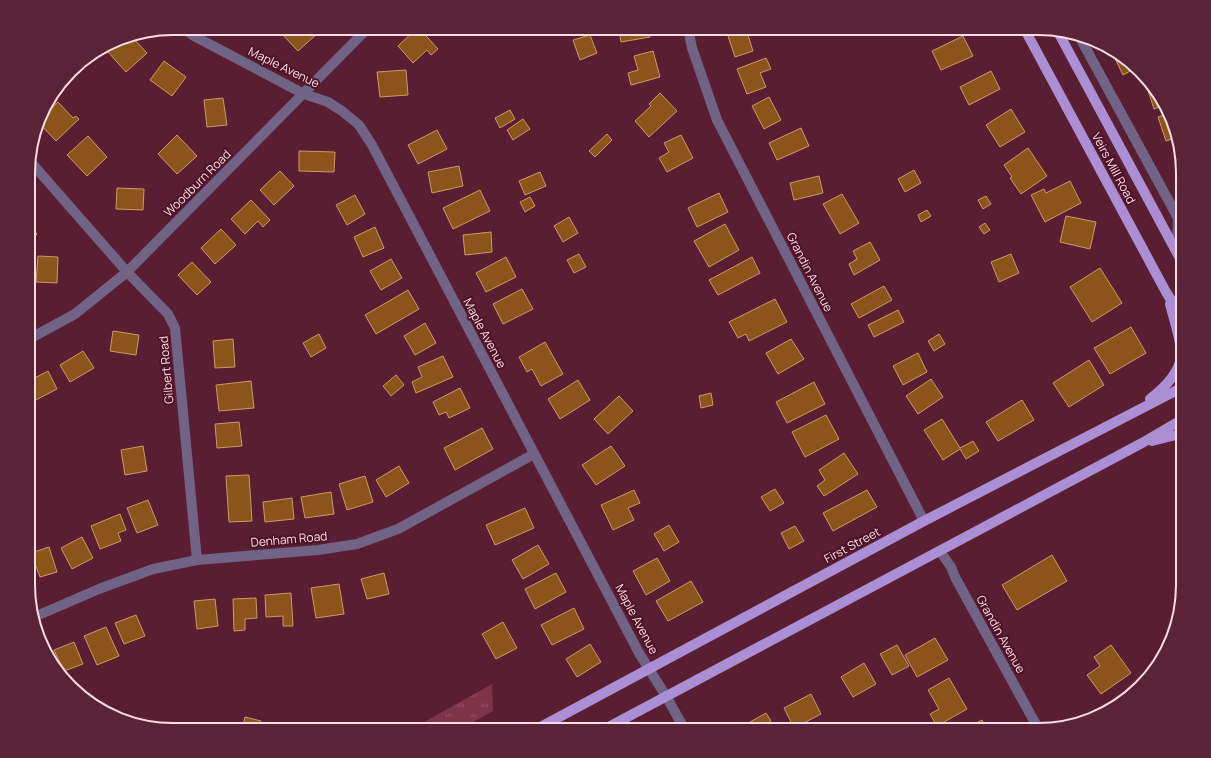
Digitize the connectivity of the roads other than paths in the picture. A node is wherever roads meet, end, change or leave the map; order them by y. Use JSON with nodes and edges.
{"nodes":[{"id":1,"x":193,"y":35,"type":"edge"},
{"id":2,"x":361,"y":35,"type":"edge"},
{"id":3,"x":689,"y":35,"type":"edge"},
{"id":4,"x":1028,"y":35,"type":"edge"},
{"id":5,"x":1061,"y":37,"type":"edge"},
{"id":6,"x":1083,"y":43,"type":"edge"},
{"id":7,"x":304,"y":94,"type":"junction"},
{"id":8,"x":35,"y":167,"type":"edge"},
{"id":9,"x":1176,"y":214,"type":"edge"},
{"id":10,"x":1176,"y":251,"type":"edge"},
{"id":11,"x":127,"y":272,"type":"junction"},
{"id":12,"x":1166,"y":292,"type":"junction"},
{"id":13,"x":1176,"y":308,"type":"edge"},
{"id":14,"x":1176,"y":327,"type":"edge"},
{"id":15,"x":35,"y":336,"type":"edge"},
{"id":16,"x":1176,"y":370,"type":"edge"},
{"id":17,"x":1176,"y":391,"type":"edge"},
{"id":18,"x":1125,"y":417,"type":"junction"},
{"id":19,"x":1176,"y":423,"type":"edge"},
{"id":20,"x":1176,"y":435,"type":"edge"},
{"id":21,"x":1142,"y":443,"type":"junction"},
{"id":22,"x":534,"y":454,"type":"junction"},
{"id":23,"x":924,"y":521,"type":"junction"},
{"id":24,"x":940,"y":551,"type":"junction"},
{"id":25,"x":197,"y":560,"type":"junction"},
{"id":26,"x":39,"y":615,"type":"edge"},
{"id":27,"x":649,"y":669,"type":"junction"},
{"id":28,"x":666,"y":696,"type":"junction"},
{"id":29,"x":548,"y":723,"type":"edge"},
{"id":30,"x":616,"y":723,"type":"edge"},
{"id":31,"x":681,"y":723,"type":"edge"},
{"id":32,"x":1035,"y":723,"type":"edge"}],
"edges":[{"from":1,"to":7,"type":"street","name":"Maple Avenue"},
{"from":2,"to":7,"type":"street","name":"Woodburn Road"},
{"from":3,"to":23,"type":"street","name":"Grandin Avenue"},
{"from":4,"to":12,"type":"main road","name":"Veirs Mill Road"},
{"from":5,"to":10,"type":"main road","name":"Veirs Mill Road"},
{"from":6,"to":9,"type":"street"},
{"from":7,"to":11,"type":"street","name":"Woodburn Road"},
{"from":7,"to":22,"type":"street","name":"Maple Avenue"},
{"from":8,"to":11,"type":"street","name":"Gilbert Road"},
{"from":11,"to":15,"type":"street","name":"Woodburn Road"},
{"from":11,"to":25,"type":"street","name":"Gilbert Road"},
{"from":12,"to":13,"type":"main road","name":"Veirs Mill Road"},
{"from":12,"to":14,"type":"main road"},
{"from":16,"to":18,"type":"main road"},
{"from":17,"to":18,"type":"main road","name":"First Street"},
{"from":18,"to":23,"type":"main road","name":"First Street"},
{"from":19,"to":21,"type":"main road"},
{"from":20,"to":21,"type":"main road"},
{"from":21,"to":24,"type":"main road"},
{"from":22,"to":25,"type":"street","name":"Denham Road"},
{"from":22,"to":27,"type":"street","name":"Maple Avenue"},
{"from":23,"to":27,"type":"main road","name":"First Street"},
{"from":24,"to":28,"type":"main road"},
{"from":24,"to":32,"type":"street","name":"Grandin Avenue"},
{"from":25,"to":26,"type":"street","name":"Denham Road"},
{"from":27,"to":28,"type":"street","name":"Maple Avenue"},
{"from":27,"to":29,"type":"main road","name":"First Street"},
{"from":28,"to":30,"type":"main road"},
{"from":28,"to":31,"type":"street","name":"Maple Avenue"}]}
